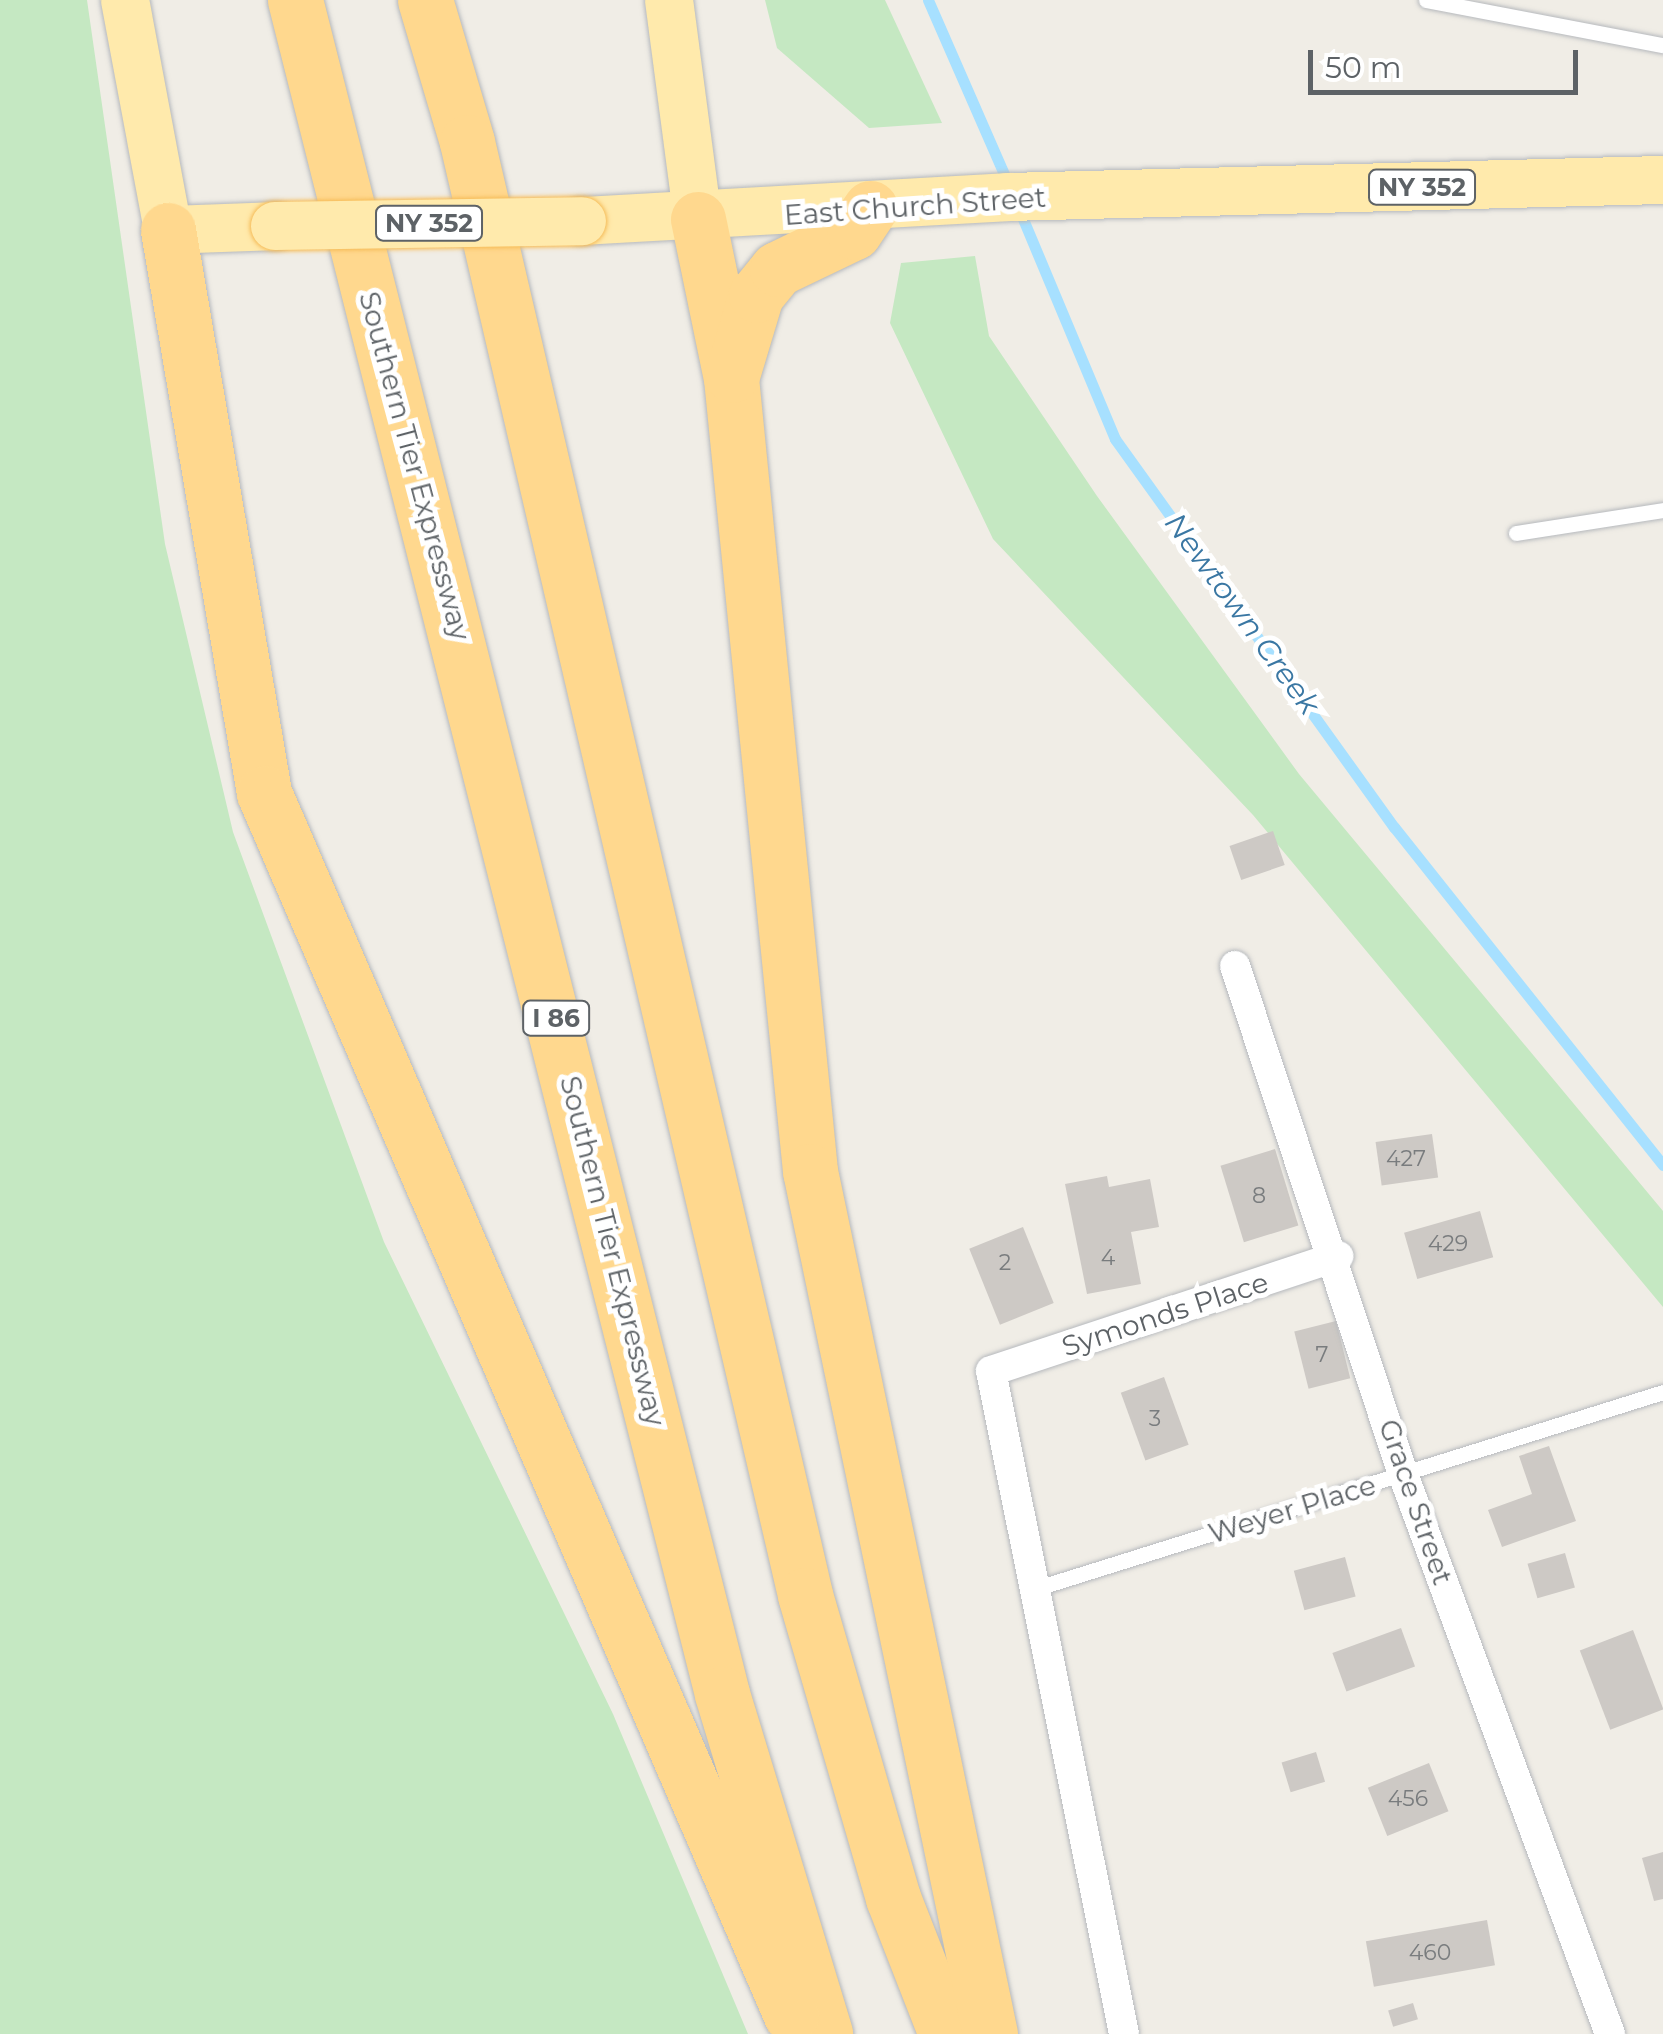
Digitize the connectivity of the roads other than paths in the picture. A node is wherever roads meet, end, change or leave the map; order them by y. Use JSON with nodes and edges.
{"nodes":[{"id":1,"x":125,"y":0,"type":"edge"},
{"id":2,"x":294,"y":0,"type":"edge"},
{"id":3,"x":425,"y":0,"type":"edge"},
{"id":4,"x":669,"y":0,"type":"edge"},
{"id":5,"x":1426,"y":0,"type":"edge"},
{"id":6,"x":1663,"y":46,"type":"edge"},
{"id":7,"x":1663,"y":180,"type":"edge"},
{"id":8,"x":870,"y":208,"type":"junction"},
{"id":9,"x":698,"y":219,"type":"junction"},
{"id":10,"x":168,"y":230,"type":"junction"},
{"id":11,"x":732,"y":378,"type":"junction"},
{"id":12,"x":1663,"y":510,"type":"edge"},
{"id":13,"x":1516,"y":533,"type":"dead end"},
{"id":14,"x":1235,"y":966,"type":"dead end"},
{"id":15,"x":1338,"y":1256,"type":"junction"},
{"id":16,"x":1663,"y":1392,"type":"edge"},
{"id":17,"x":1403,"y":1474,"type":"junction"},
{"id":18,"x":1034,"y":1589,"type":"junction"},
{"id":19,"x":800,"y":2034,"type":"edge"},
{"id":20,"x":825,"y":2034,"type":"edge"},
{"id":21,"x":946,"y":2034,"type":"edge"},
{"id":22,"x":990,"y":2034,"type":"edge"},
{"id":23,"x":1124,"y":2034,"type":"edge"},
{"id":24,"x":1610,"y":2034,"type":"edge"}],
"edges":[{"from":1,"to":10,"type":"main road"},
{"from":2,"to":20,"type":"highway","name":"Southern Tier Expressway","number":"I 86"},
{"from":3,"to":21,"type":"highway"},
{"from":4,"to":9,"type":"main road"},
{"from":5,"to":6,"type":"lane"},
{"from":7,"to":8,"type":"main road","name":"East Church Street","number":"NY 352"},
{"from":8,"to":9,"type":"main road","name":"East Church Street","number":"NY 352"},
{"from":8,"to":11,"type":"highway"},
{"from":9,"to":10,"type":"main road","name":"East Church Street","number":"NY 352","bridge":true},
{"from":9,"to":11,"type":"highway"},
{"from":10,"to":19,"type":"highway"},
{"from":11,"to":22,"type":"highway"},
{"from":12,"to":13,"type":"lane"},
{"from":14,"to":15,"type":"street","name":"Grace Street"},
{"from":15,"to":17,"type":"street","name":"Grace Street"},
{"from":15,"to":18,"type":"street","name":"Symonds Place"},
{"from":16,"to":17,"type":"lane","name":"Weyer Place"},
{"from":17,"to":18,"type":"lane","name":"Weyer Place"},
{"from":17,"to":24,"type":"street","name":"Grace Street"},
{"from":18,"to":23,"type":"street"}]}
